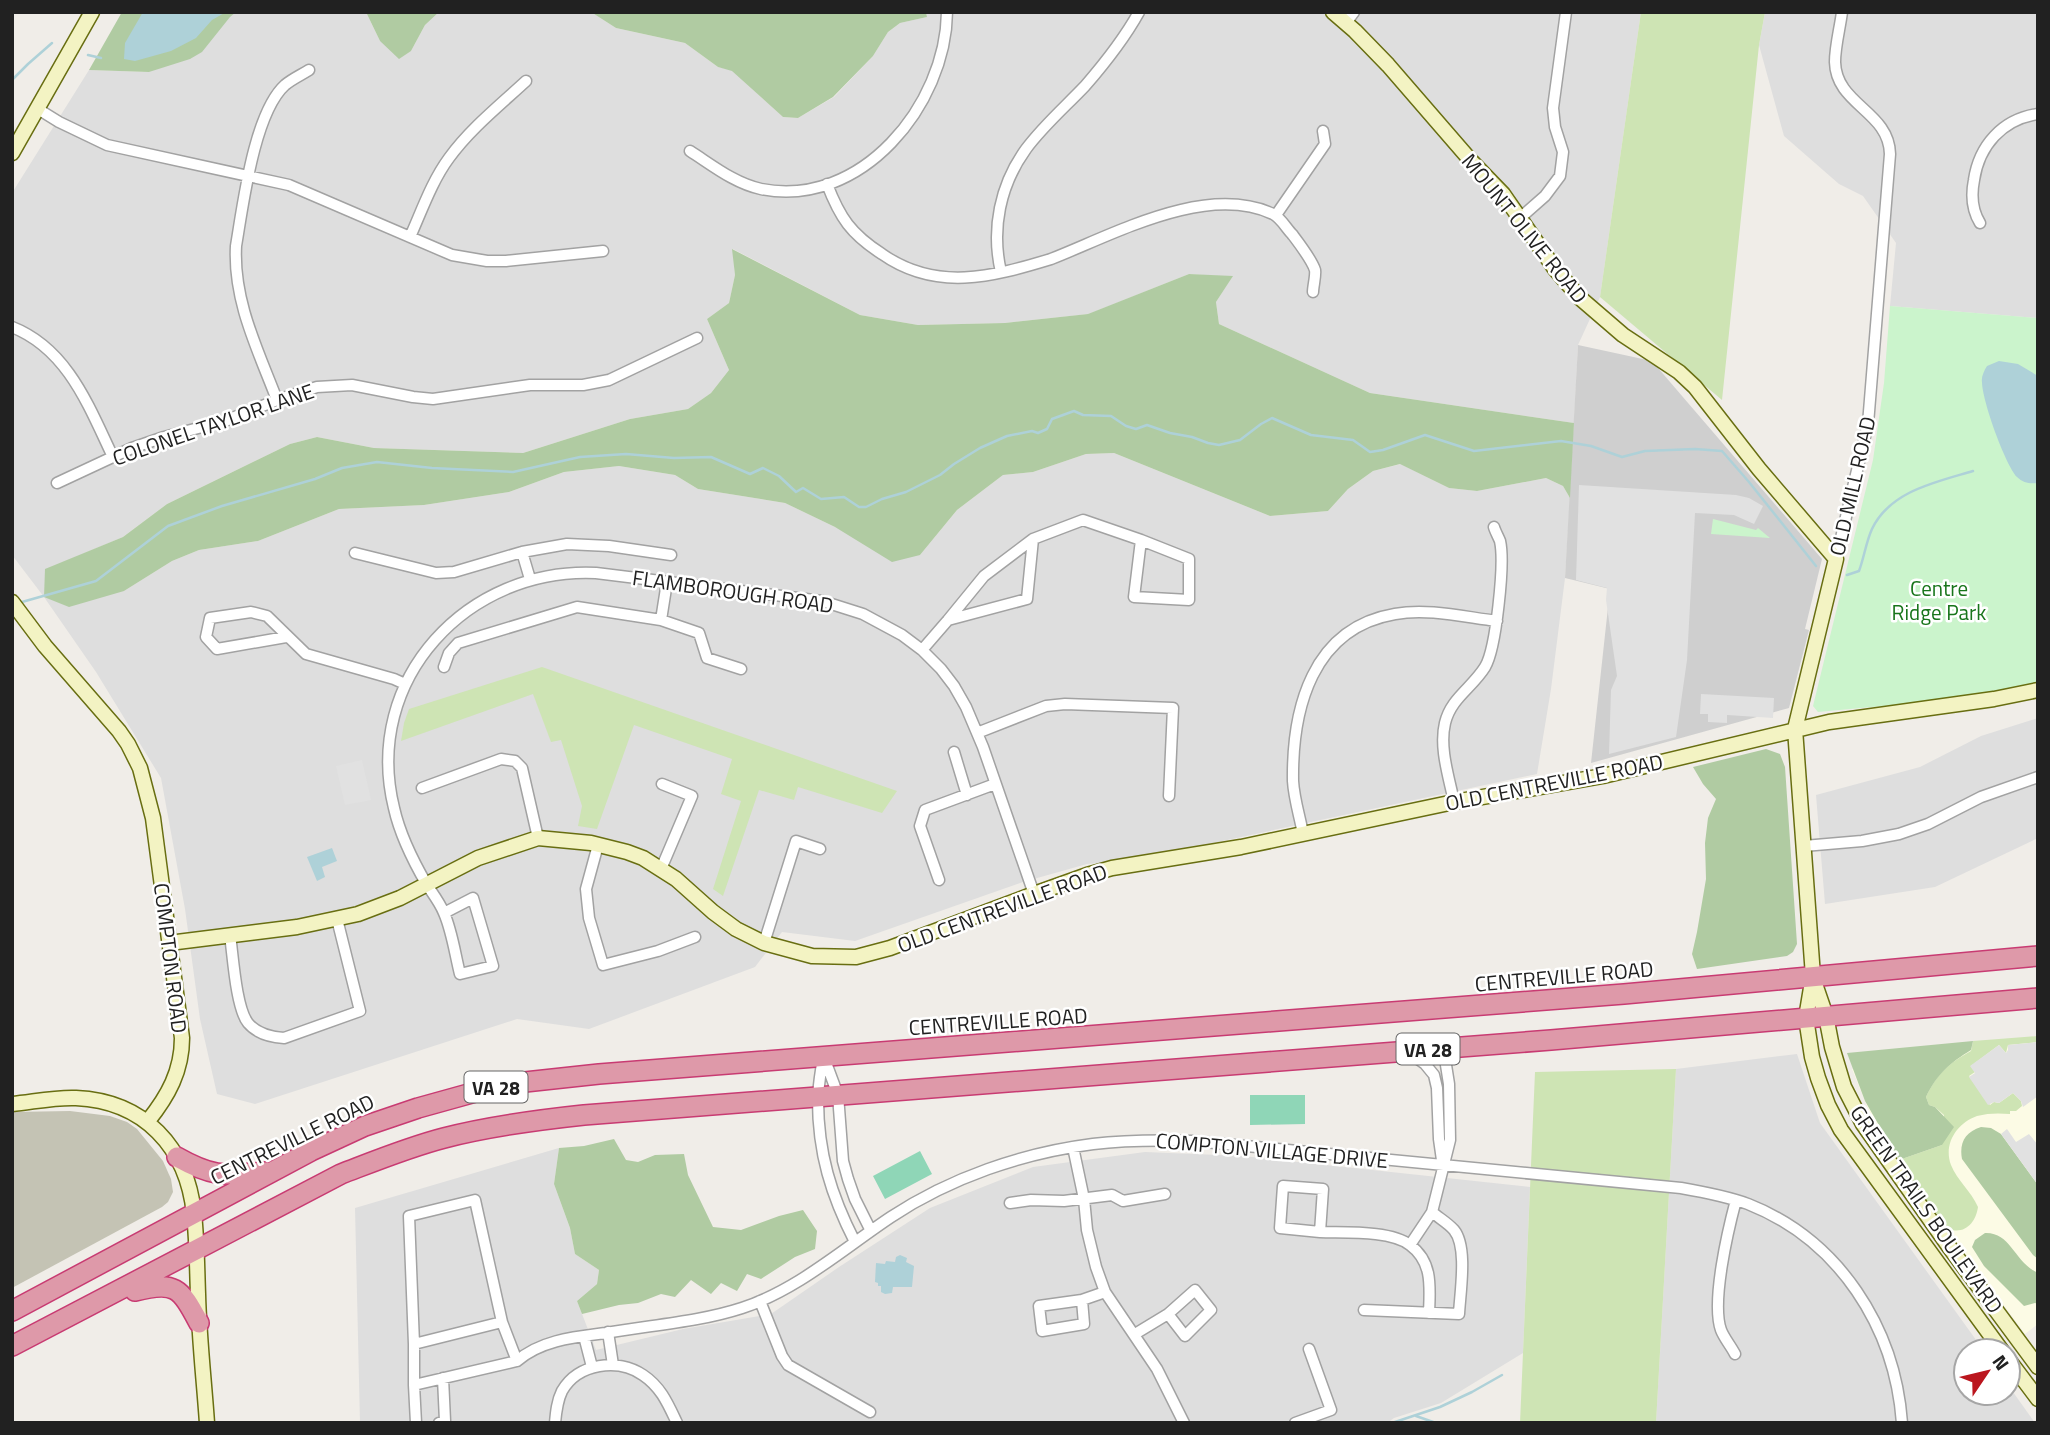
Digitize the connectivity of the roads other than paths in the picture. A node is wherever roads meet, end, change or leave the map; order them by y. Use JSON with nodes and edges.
{"nodes":[{"id":1,"x":92,"y":12,"type":"edge"},
{"id":2,"x":947,"y":12,"type":"edge"},
{"id":3,"x":1139,"y":12,"type":"edge"},
{"id":4,"x":1333,"y":12,"type":"edge"},
{"id":5,"x":1566,"y":12,"type":"edge"},
{"id":6,"x":1842,"y":12,"type":"edge"},
{"id":7,"x":1350,"y":18,"type":"edge"},
{"id":8,"x":309,"y":70,"type":"dead end"},
{"id":9,"x":526,"y":80,"type":"dead end"},
{"id":10,"x":38,"y":109,"type":"junction"},
{"id":11,"x":2038,"y":114,"type":"edge"},
{"id":12,"x":1324,"y":131,"type":"dead end"},
{"id":13,"x":690,"y":151,"type":"dead end"},
{"id":14,"x":12,"y":153,"type":"edge"},
{"id":15,"x":249,"y":176,"type":"junction"},
{"id":16,"x":827,"y":184,"type":"junction"},
{"id":17,"x":1276,"y":215,"type":"junction"},
{"id":18,"x":1520,"y":218,"type":"junction"},
{"id":19,"x":1980,"y":223,"type":"dead end"},
{"id":20,"x":410,"y":237,"type":"junction"},
{"id":21,"x":603,"y":251,"type":"dead end"},
{"id":22,"x":1001,"y":272,"type":"junction"},
{"id":23,"x":1313,"y":292,"type":"dead end"},
{"id":24,"x":12,"y":327,"type":"edge"},
{"id":25,"x":697,"y":338,"type":"dead end"},
{"id":26,"x":277,"y":400,"type":"junction"},
{"id":27,"x":113,"y":457,"type":"junction"},
{"id":28,"x":57,"y":483,"type":"dead end"},
{"id":29,"x":1493,"y":527,"type":"dead end"},
{"id":30,"x":1033,"y":539,"type":"junction"},
{"id":31,"x":1141,"y":540,"type":"junction"},
{"id":32,"x":522,"y":552,"type":"junction"},
{"id":33,"x":355,"y":553,"type":"dead end"},
{"id":34,"x":671,"y":555,"type":"dead end"},
{"id":35,"x":1836,"y":559,"type":"junction"},
{"id":36,"x":530,"y":579,"type":"junction"},
{"id":37,"x":667,"y":582,"type":"junction"},
{"id":38,"x":12,"y":602,"type":"edge"},
{"id":39,"x":661,"y":620,"type":"junction"},
{"id":40,"x":948,"y":620,"type":"junction"},
{"id":41,"x":1497,"y":621,"type":"junction"},
{"id":42,"x":286,"y":636,"type":"junction"},
{"id":43,"x":922,"y":650,"type":"junction"},
{"id":44,"x":444,"y":667,"type":"dead end"},
{"id":45,"x":741,"y":670,"type":"dead end"},
{"id":46,"x":405,"y":684,"type":"junction"},
{"id":47,"x":2038,"y":691,"type":"edge"},
{"id":48,"x":1795,"y":729,"type":"junction"},
{"id":49,"x":977,"y":733,"type":"junction"},
{"id":50,"x":954,"y":752,"type":"dead end"},
{"id":51,"x":2038,"y":777,"type":"edge"},
{"id":52,"x":662,"y":784,"type":"dead end"},
{"id":53,"x":995,"y":784,"type":"junction"},
{"id":54,"x":422,"y":788,"type":"dead end"},
{"id":55,"x":967,"y":795,"type":"junction"},
{"id":56,"x":1169,"y":796,"type":"dead end"},
{"id":57,"x":1454,"y":802,"type":"junction"},
{"id":58,"x":1303,"y":834,"type":"junction"},
{"id":59,"x":538,"y":838,"type":"junction"},
{"id":60,"x":598,"y":845,"type":"junction"},
{"id":61,"x":1804,"y":846,"type":"junction"},
{"id":62,"x":820,"y":849,"type":"dead end"},
{"id":63,"x":662,"y":869,"type":"junction"},
{"id":64,"x":939,"y":880,"type":"dead end"},
{"id":65,"x":427,"y":885,"type":"junction"},
{"id":66,"x":1034,"y":894,"type":"junction"},
{"id":67,"x":444,"y":913,"type":"junction"},
{"id":68,"x":337,"y":919,"type":"junction"},
{"id":69,"x":230,"y":935,"type":"junction"},
{"id":70,"x":695,"y":937,"type":"dead end"},
{"id":71,"x":169,"y":943,"type":"junction"},
{"id":72,"x":764,"y":943,"type":"junction"},
{"id":73,"x":2038,"y":956,"type":"edge"},
{"id":74,"x":1813,"y":976,"type":"junction"},
{"id":75,"x":2038,"y":998,"type":"edge"},
{"id":76,"x":1826,"y":1016,"type":"junction"},
{"id":77,"x":1806,"y":1018,"type":"junction"},
{"id":78,"x":1455,"y":1047,"type":"junction"},
{"id":79,"x":1406,"y":1051,"type":"junction"},
{"id":80,"x":823,"y":1057,"type":"junction"},
{"id":81,"x":828,"y":1096,"type":"junction"},
{"id":82,"x":12,"y":1104,"type":"edge"},
{"id":83,"x":148,"y":1121,"type":"junction"},
{"id":84,"x":1073,"y":1147,"type":"junction"},
{"id":85,"x":177,"y":1157,"type":"junction"},
{"id":86,"x":1443,"y":1165,"type":"junction"},
{"id":87,"x":274,"y":1171,"type":"junction"},
{"id":88,"x":1166,"y":1194,"type":"dead end"},
{"id":89,"x":1084,"y":1199,"type":"junction"},
{"id":90,"x":1736,"y":1200,"type":"junction"},
{"id":91,"x":1010,"y":1203,"type":"dead end"},
{"id":92,"x":194,"y":1212,"type":"junction"},
{"id":93,"x":1432,"y":1212,"type":"junction"},
{"id":94,"x":871,"y":1231,"type":"junction"},
{"id":95,"x":1320,"y":1231,"type":"junction"},
{"id":96,"x":855,"y":1242,"type":"junction"},
{"id":97,"x":1409,"y":1245,"type":"junction"},
{"id":98,"x":196,"y":1250,"type":"junction"},
{"id":99,"x":1105,"y":1292,"type":"junction"},
{"id":100,"x":107,"y":1297,"type":"junction"},
{"id":101,"x":1082,"y":1300,"type":"junction"},
{"id":102,"x":760,"y":1301,"type":"junction"},
{"id":103,"x":1364,"y":1310,"type":"dead end"},
{"id":104,"x":12,"y":1311,"type":"edge"},
{"id":105,"x":1429,"y":1313,"type":"junction"},
{"id":106,"x":1168,"y":1314,"type":"dead end"},
{"id":107,"x":502,"y":1322,"type":"junction"},
{"id":108,"x":199,"y":1323,"type":"junction"},
{"id":109,"x":608,"y":1332,"type":"junction"},
{"id":110,"x":1135,"y":1334,"type":"junction"},
{"id":111,"x":584,"y":1336,"type":"junction"},
{"id":112,"x":1992,"y":1337,"type":"edge"},
{"id":113,"x":414,"y":1344,"type":"junction"},
{"id":114,"x":12,"y":1346,"type":"edge"},
{"id":115,"x":1309,"y":1349,"type":"dead end"},
{"id":116,"x":1735,"y":1354,"type":"dead end"},
{"id":117,"x":517,"y":1361,"type":"junction"},
{"id":118,"x":613,"y":1365,"type":"junction"},
{"id":119,"x":592,"y":1367,"type":"junction"},
{"id":120,"x":2038,"y":1367,"type":"edge"},
{"id":121,"x":443,"y":1378,"type":"junction"},
{"id":122,"x":2022,"y":1378,"type":"edge"},
{"id":123,"x":414,"y":1385,"type":"junction"},
{"id":124,"x":2038,"y":1399,"type":"edge"},
{"id":125,"x":870,"y":1412,"type":"dead end"},
{"id":126,"x":207,"y":1423,"type":"edge"},
{"id":127,"x":416,"y":1423,"type":"edge"},
{"id":128,"x":439,"y":1423,"type":"edge"},
{"id":129,"x":555,"y":1423,"type":"edge"},
{"id":130,"x":677,"y":1423,"type":"edge"},
{"id":131,"x":1184,"y":1423,"type":"edge"},
{"id":132,"x":1295,"y":1423,"type":"edge"},
{"id":133,"x":1902,"y":1423,"type":"edge"}],
"edges":[{"from":1,"to":10,"type":"street"},
{"from":2,"to":16,"type":"street"},
{"from":3,"to":22,"type":"street"},
{"from":4,"to":7,"type":"street","name":"MOUNT OLIVE ROAD"},
{"from":5,"to":18,"type":"street"},
{"from":6,"to":35,"type":"street","name":"OLD MILL ROAD"},
{"from":7,"to":18,"type":"street","name":"MOUNT OLIVE ROAD"},
{"from":8,"to":15,"type":"street"},
{"from":9,"to":20,"type":"street"},
{"from":10,"to":14,"type":"street"},
{"from":10,"to":15,"type":"street"},
{"from":11,"to":19,"type":"street"},
{"from":12,"to":17,"type":"street"},
{"from":13,"to":16,"type":"street"},
{"from":15,"to":20,"type":"street"},
{"from":15,"to":26,"type":"street"},
{"from":16,"to":22,"type":"street"},
{"from":17,"to":22,"type":"street"},
{"from":17,"to":23,"type":"street"},
{"from":18,"to":35,"type":"street","name":"MOUNT OLIVE ROAD"},
{"from":20,"to":21,"type":"street"},
{"from":24,"to":27,"type":"street"},
{"from":25,"to":26,"type":"street","name":"COLONEL TAYLOR LANE"},
{"from":26,"to":27,"type":"street","name":"COLONEL TAYLOR LANE"},
{"from":27,"to":28,"type":"street","name":"COLONEL TAYLOR LANE"},
{"from":29,"to":41,"type":"street"},
{"from":30,"to":31,"type":"street"},
{"from":30,"to":40,"type":"street"},
{"from":30,"to":40,"type":"street"},
{"from":31,"to":31,"type":"street"},
{"from":32,"to":33,"type":"street"},
{"from":32,"to":34,"type":"street"},
{"from":32,"to":36,"type":"street"},
{"from":35,"to":48,"type":"street","name":"OLD MILL ROAD"},
{"from":36,"to":37,"type":"street","name":"FLAMBOROUGH ROAD"},
{"from":36,"to":46,"type":"street","name":"FLAMBOROUGH ROAD"},
{"from":37,"to":39,"type":"street"},
{"from":37,"to":43,"type":"street","name":"FLAMBOROUGH ROAD"},
{"from":38,"to":71,"type":"street","name":"COMPTON ROAD"},
{"from":39,"to":44,"type":"street"},
{"from":39,"to":45,"type":"street"},
{"from":40,"to":43,"type":"street"},
{"from":41,"to":57,"type":"street"},
{"from":41,"to":58,"type":"street"},
{"from":42,"to":42,"type":"street"},
{"from":42,"to":46,"type":"street"},
{"from":43,"to":49,"type":"street","name":"FLAMBOROUGH ROAD"},
{"from":46,"to":65,"type":"street","name":"FLAMBOROUGH ROAD"},
{"from":47,"to":48,"type":"street","name":"OLD CENTREVILLE ROAD"},
{"from":48,"to":57,"type":"street","name":"OLD CENTREVILLE ROAD"},
{"from":48,"to":61,"type":"street","name":"OLD MILL ROAD"},
{"from":49,"to":53,"type":"street","name":"FLAMBOROUGH ROAD"},
{"from":49,"to":56,"type":"street"},
{"from":50,"to":55,"type":"street"},
{"from":51,"to":61,"type":"street"},
{"from":52,"to":63,"type":"street"},
{"from":53,"to":55,"type":"street"},
{"from":53,"to":66,"type":"street","name":"FLAMBOROUGH ROAD"},
{"from":54,"to":59,"type":"street"},
{"from":55,"to":64,"type":"street"},
{"from":57,"to":58,"type":"street","name":"OLD CENTREVILLE ROAD"},
{"from":58,"to":66,"type":"street","name":"OLD CENTREVILLE ROAD"},
{"from":59,"to":60,"type":"street","name":"OLD CENTREVILLE ROAD"},
{"from":59,"to":65,"type":"street","name":"OLD CENTREVILLE ROAD"},
{"from":60,"to":63,"type":"street","name":"OLD CENTREVILLE ROAD"},
{"from":60,"to":70,"type":"street"},
{"from":61,"to":74,"type":"street","name":"OLD MILL ROAD"},
{"from":62,"to":72,"type":"street"},
{"from":63,"to":72,"type":"street","name":"OLD CENTREVILLE ROAD"},
{"from":65,"to":67,"type":"street","name":"FLAMBOROUGH ROAD"},
{"from":65,"to":68,"type":"street","name":"OLD CENTREVILLE ROAD"},
{"from":66,"to":72,"type":"street","name":"OLD CENTREVILLE ROAD"},
{"from":67,"to":67,"type":"street","name":"FLAMBOROUGH ROAD"},
{"from":68,"to":69,"type":"street","name":"OLD CENTREVILLE ROAD"},
{"from":68,"to":69,"type":"street"},
{"from":69,"to":71,"type":"street","name":"OLD CENTREVILLE ROAD"},
{"from":71,"to":83,"type":"street","name":"COMPTON ROAD"},
{"from":73,"to":74,"type":"highway","name":"CENTREVILLE ROAD","number":"VA 28"},
{"from":74,"to":76,"type":"street","name":"GREEN TRAILS BOULEVARD"},
{"from":74,"to":77,"type":"street","name":"GREEN TRAILS BOULEVARD"},
{"from":74,"to":80,"type":"highway","name":"CENTREVILLE ROAD","number":"VA 28"},
{"from":75,"to":76,"type":"highway","number":"VA 28"},
{"from":76,"to":77,"type":"highway","number":"VA 28"},
{"from":76,"to":120,"type":"street","name":"GREEN TRAILS BOULEVARD"},
{"from":77,"to":78,"type":"highway","number":"VA 28"},
{"from":77,"to":112,"type":"street","name":"GREEN TRAILS BOULEVARD"},
{"from":78,"to":79,"type":"highway","number":"VA 28"},
{"from":78,"to":86,"type":"street"},
{"from":79,"to":81,"type":"highway","number":"VA 28"},
{"from":79,"to":86,"type":"street"},
{"from":80,"to":81,"type":"street"},
{"from":80,"to":81,"type":"street"},
{"from":80,"to":87,"type":"highway","name":"CENTREVILLE ROAD","number":"VA 28"},
{"from":81,"to":94,"type":"street"},
{"from":81,"to":96,"type":"street"},
{"from":81,"to":98,"type":"highway","number":"VA 28"},
{"from":82,"to":83,"type":"street"},
{"from":83,"to":85,"type":"street"},
{"from":84,"to":86,"type":"street","name":"COMPTON VILLAGE DRIVE"},
{"from":84,"to":89,"type":"street"},
{"from":84,"to":94,"type":"street","name":"COMPTON VILLAGE DRIVE"},
{"from":85,"to":87,"type":"highway"},
{"from":85,"to":92,"type":"street"},
{"from":86,"to":90,"type":"street","name":"COMPTON VILLAGE DRIVE"},
{"from":86,"to":93,"type":"street"},
{"from":87,"to":92,"type":"highway","name":"CENTREVILLE ROAD","number":"VA 28"},
{"from":88,"to":89,"type":"street"},
{"from":89,"to":91,"type":"street"},
{"from":89,"to":99,"type":"street"},
{"from":90,"to":116,"type":"street"},
{"from":90,"to":133,"type":"street","name":"COMPTON VILLAGE DRIVE"},
{"from":92,"to":98,"type":"street"},
{"from":92,"to":104,"type":"highway","name":"CENTREVILLE ROAD","number":"VA 28"},
{"from":93,"to":97,"type":"street"},
{"from":93,"to":105,"type":"street"},
{"from":94,"to":96,"type":"street","name":"COMPTON VILLAGE DRIVE"},
{"from":95,"to":95,"type":"street"},
{"from":95,"to":97,"type":"street"},
{"from":96,"to":102,"type":"street","name":"COMPTON VILLAGE DRIVE"},
{"from":97,"to":105,"type":"street"},
{"from":98,"to":100,"type":"highway","number":"VA 28"},
{"from":98,"to":108,"type":"street"},
{"from":99,"to":101,"type":"street"},
{"from":99,"to":110,"type":"street"},
{"from":100,"to":108,"type":"highway"},
{"from":100,"to":114,"type":"highway","number":"VA 28"},
{"from":101,"to":101,"type":"street"},
{"from":102,"to":109,"type":"street","name":"COMPTON VILLAGE DRIVE"},
{"from":102,"to":125,"type":"street"},
{"from":103,"to":105,"type":"street"},
{"from":106,"to":110,"type":"street"},
{"from":107,"to":113,"type":"street"},
{"from":107,"to":113,"type":"street"},
{"from":107,"to":117,"type":"street"},
{"from":108,"to":126,"type":"street"},
{"from":109,"to":111,"type":"street","name":"COMPTON VILLAGE DRIVE"},
{"from":109,"to":118,"type":"street"},
{"from":110,"to":131,"type":"street"},
{"from":111,"to":117,"type":"street","name":"COMPTON VILLAGE DRIVE"},
{"from":111,"to":119,"type":"street"},
{"from":113,"to":123,"type":"street"},
{"from":115,"to":132,"type":"street"},
{"from":117,"to":121,"type":"street","name":"COMPTON VILLAGE DRIVE"},
{"from":118,"to":119,"type":"street"},
{"from":118,"to":130,"type":"street"},
{"from":119,"to":129,"type":"street"},
{"from":121,"to":123,"type":"street","name":"COMPTON VILLAGE DRIVE"},
{"from":121,"to":128,"type":"street"},
{"from":122,"to":124,"type":"street"},
{"from":123,"to":127,"type":"street"}]}
